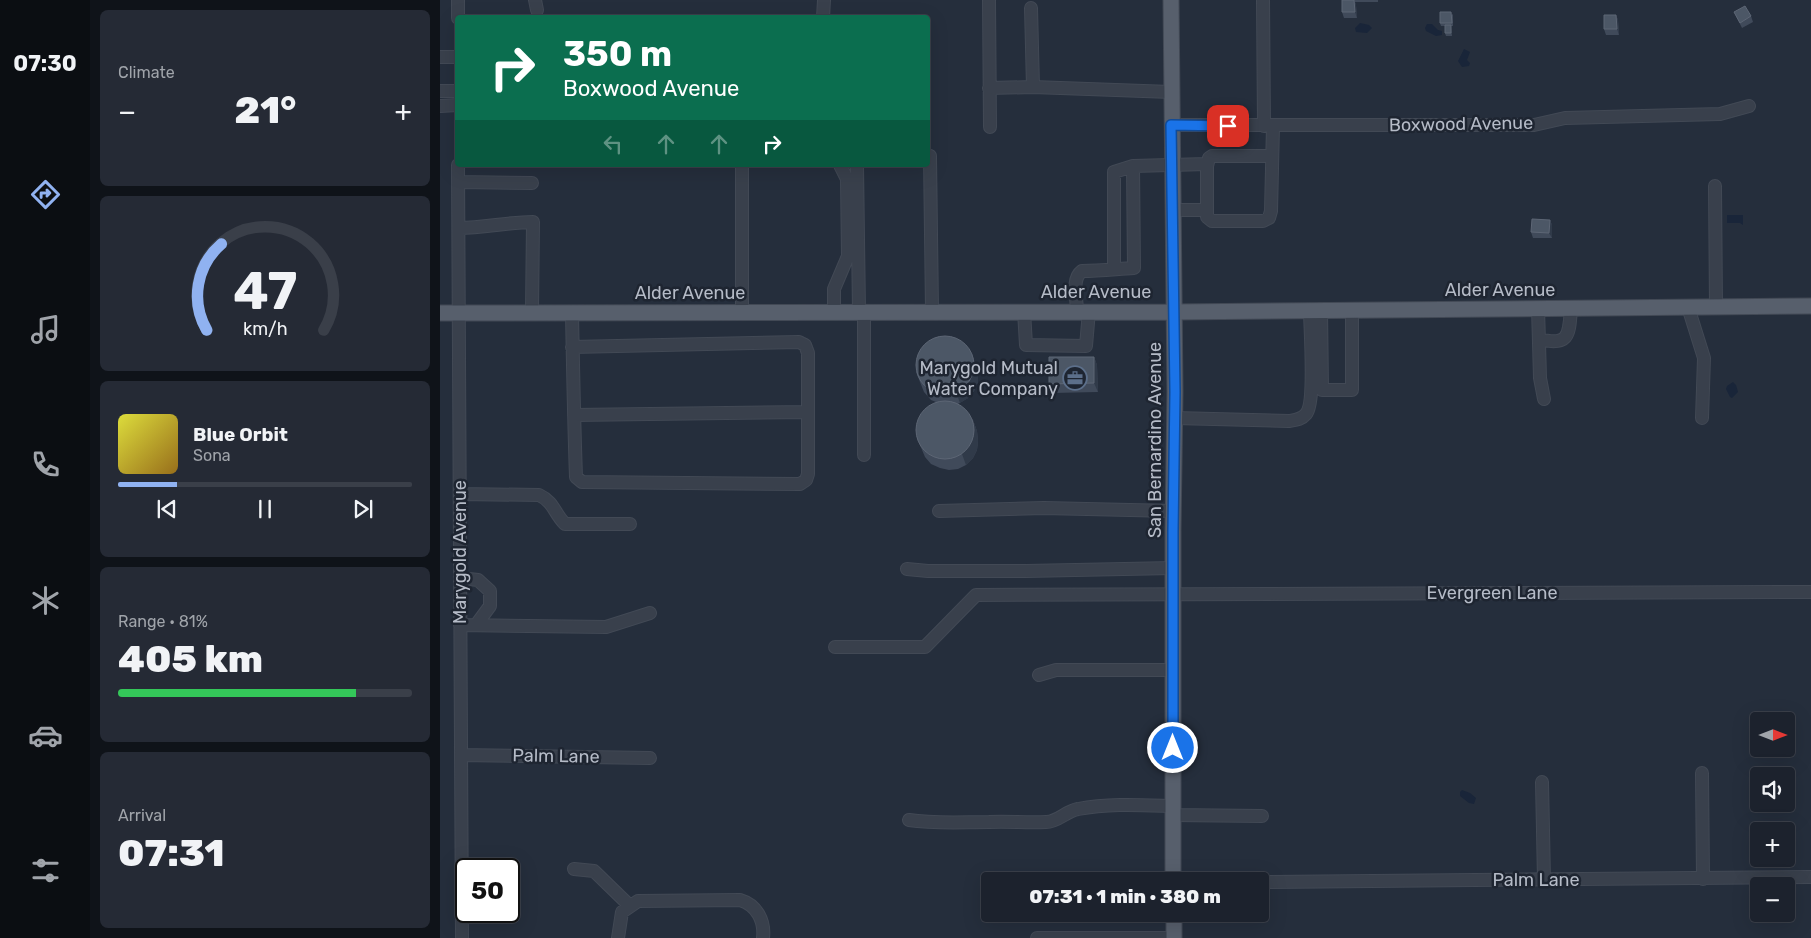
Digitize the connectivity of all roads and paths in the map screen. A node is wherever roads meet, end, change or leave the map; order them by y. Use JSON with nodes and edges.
{"nodes":[{"id":1,"x":458,"y":0,"type":"edge"},
{"id":2,"x":824,"y":0,"type":"edge"},
{"id":3,"x":988,"y":0,"type":"edge"},
{"id":4,"x":1170,"y":0,"type":"edge"},
{"id":5,"x":1263,"y":0,"type":"edge"},
{"id":6,"x":1031,"y":8,"type":"dead end"},
{"id":7,"x":458,"y":15,"type":"edge"},
{"id":8,"x":823,"y":15,"type":"edge"},
{"id":9,"x":440,"y":57,"type":"edge"},
{"id":10,"x":455,"y":57,"type":"edge"},
{"id":11,"x":1033,"y":87,"type":"junction"},
{"id":12,"x":989,"y":88,"type":"junction"},
{"id":13,"x":440,"y":91,"type":"edge"},
{"id":14,"x":455,"y":91,"type":"edge"},
{"id":15,"x":1171,"y":92,"type":"junction"},
{"id":16,"x":440,"y":106,"type":"edge"},
{"id":17,"x":455,"y":106,"type":"edge"},
{"id":18,"x":1748,"y":106,"type":"dead end"},
{"id":19,"x":1171,"y":125,"type":"junction"},
{"id":20,"x":1268,"y":126,"type":"junction"},
{"id":21,"x":990,"y":128,"type":"dead end"},
{"id":22,"x":930,"y":156,"type":"edge"},
{"id":23,"x":1272,"y":156,"type":"junction"},
{"id":24,"x":1207,"y":164,"type":"junction"},
{"id":25,"x":1133,"y":166,"type":"junction"},
{"id":26,"x":1172,"y":166,"type":"junction"},
{"id":27,"x":458,"y":167,"type":"edge"},
{"id":28,"x":742,"y":167,"type":"edge"},
{"id":29,"x":841,"y":167,"type":"edge"},
{"id":30,"x":857,"y":167,"type":"edge"},
{"id":31,"x":458,"y":182,"type":"junction"},
{"id":32,"x":532,"y":183,"type":"dead end"},
{"id":33,"x":1715,"y":186,"type":"dead end"},
{"id":34,"x":1173,"y":210,"type":"junction"},
{"id":35,"x":1207,"y":210,"type":"junction"},
{"id":36,"x":459,"y":228,"type":"junction"},
{"id":37,"x":1114,"y":268,"type":"junction"},
{"id":38,"x":1811,"y":306,"type":"edge"},
{"id":39,"x":1688,"y":307,"type":"junction"},
{"id":40,"x":1716,"y":307,"type":"junction"},
{"id":41,"x":1538,"y":308,"type":"junction"},
{"id":42,"x":1571,"y":308,"type":"junction"},
{"id":43,"x":1352,"y":309,"type":"junction"},
{"id":44,"x":1316,"y":310,"type":"junction"},
{"id":45,"x":932,"y":311,"type":"junction"},
{"id":46,"x":1024,"y":311,"type":"junction"},
{"id":47,"x":1083,"y":311,"type":"junction"},
{"id":48,"x":742,"y":312,"type":"junction"},
{"id":49,"x":834,"y":312,"type":"junction"},
{"id":50,"x":862,"y":312,"type":"junction"},
{"id":51,"x":1174,"y":312,"type":"junction"},
{"id":52,"x":440,"y":313,"type":"edge"},
{"id":53,"x":459,"y":313,"type":"junction"},
{"id":54,"x":532,"y":313,"type":"junction"},
{"id":55,"x":572,"y":313,"type":"junction"},
{"id":56,"x":1539,"y":338,"type":"junction"},
{"id":57,"x":572,"y":347,"type":"junction"},
{"id":58,"x":1544,"y":399,"type":"dead end"},
{"id":59,"x":808,"y":412,"type":"junction"},
{"id":60,"x":574,"y":415,"type":"junction"},
{"id":61,"x":1175,"y":418,"type":"junction"},
{"id":62,"x":1702,"y":418,"type":"dead end"},
{"id":63,"x":864,"y":454,"type":"dead end"},
{"id":64,"x":460,"y":494,"type":"junction"},
{"id":65,"x":938,"y":511,"type":"dead end"},
{"id":66,"x":1173,"y":511,"type":"junction"},
{"id":67,"x":630,"y":524,"type":"dead end"},
{"id":68,"x":1173,"y":568,"type":"junction"},
{"id":69,"x":907,"y":569,"type":"dead end"},
{"id":70,"x":460,"y":578,"type":"junction"},
{"id":71,"x":1811,"y":592,"type":"edge"},
{"id":72,"x":1173,"y":594,"type":"junction"},
{"id":73,"x":650,"y":613,"type":"dead end"},
{"id":74,"x":460,"y":625,"type":"junction"},
{"id":75,"x":476,"y":625,"type":"junction"},
{"id":76,"x":835,"y":647,"type":"dead end"},
{"id":77,"x":1173,"y":670,"type":"junction"},
{"id":78,"x":1039,"y":675,"type":"dead end"},
{"id":79,"x":461,"y":755,"type":"junction"},
{"id":80,"x":650,"y":758,"type":"dead end"},
{"id":81,"x":1702,"y":773,"type":"dead end"},
{"id":82,"x":1542,"y":782,"type":"dead end"},
{"id":83,"x":1173,"y":811,"type":"junction"},
{"id":84,"x":1262,"y":816,"type":"dead end"},
{"id":85,"x":908,"y":820,"type":"dead end"},
{"id":86,"x":574,"y":869,"type":"dead end"},
{"id":87,"x":1173,"y":872,"type":"edge"},
{"id":88,"x":1811,"y":877,"type":"edge"},
{"id":89,"x":1703,"y":879,"type":"junction"},
{"id":90,"x":1544,"y":880,"type":"junction"},
{"id":91,"x":1269,"y":882,"type":"edge"},
{"id":92,"x":630,"y":906,"type":"junction"},
{"id":93,"x":1174,"y":922,"type":"edge"},
{"id":94,"x":462,"y":938,"type":"edge"},
{"id":95,"x":611,"y":938,"type":"edge"},
{"id":96,"x":618,"y":938,"type":"edge"},
{"id":97,"x":762,"y":938,"type":"edge"},
{"id":98,"x":1037,"y":938,"type":"edge"},
{"id":99,"x":1064,"y":938,"type":"edge"},
{"id":100,"x":1174,"y":938,"type":"edge"}],
"edges":[{"from":1,"to":7,"type":"street"},
{"from":2,"to":8,"type":"street"},
{"from":3,"to":12,"type":"street"},
{"from":4,"to":15,"type":"main road","name":"San Bernardino Avenue"},
{"from":5,"to":20,"type":"street"},
{"from":6,"to":11,"type":"street"},
{"from":9,"to":10,"type":"street"},
{"from":11,"to":12,"type":"street"},
{"from":11,"to":15,"type":"street"},
{"from":12,"to":21,"type":"street"},
{"from":13,"to":14,"type":"street"},
{"from":15,"to":19,"type":"main road","name":"San Bernardino Avenue"},
{"from":16,"to":17,"type":"street"},
{"from":18,"to":20,"type":"street","name":"Boxwood Avenue"},
{"from":19,"to":20,"type":"street","name":"Boxwood Avenue"},
{"from":19,"to":26,"type":"main road","name":"San Bernardino Avenue"},
{"from":20,"to":23,"type":"street"},
{"from":22,"to":45,"type":"street"},
{"from":23,"to":24,"type":"street"},
{"from":23,"to":35,"type":"street"},
{"from":24,"to":26,"type":"street"},
{"from":24,"to":35,"type":"street"},
{"from":25,"to":26,"type":"street"},
{"from":25,"to":37,"type":"street"},
{"from":25,"to":37,"type":"street"},
{"from":26,"to":34,"type":"main road","name":"San Bernardino Avenue"},
{"from":27,"to":31,"type":"street","name":"Marygold Avenue"},
{"from":28,"to":48,"type":"street"},
{"from":29,"to":49,"type":"street"},
{"from":30,"to":50,"type":"street"},
{"from":31,"to":32,"type":"street"},
{"from":31,"to":36,"type":"street","name":"Marygold Avenue"},
{"from":33,"to":40,"type":"street"},
{"from":34,"to":35,"type":"street"},
{"from":34,"to":51,"type":"main road","name":"San Bernardino Avenue"},
{"from":36,"to":53,"type":"street","name":"Marygold Avenue"},
{"from":36,"to":54,"type":"street"},
{"from":37,"to":47,"type":"street"},
{"from":38,"to":40,"type":"main road","name":"Alder Avenue"},
{"from":39,"to":40,"type":"main road","name":"Alder Avenue"},
{"from":39,"to":42,"type":"main road","name":"Alder Avenue"},
{"from":39,"to":62,"type":"street"},
{"from":41,"to":42,"type":"main road","name":"Alder Avenue"},
{"from":41,"to":43,"type":"main road","name":"Alder Avenue"},
{"from":41,"to":56,"type":"street"},
{"from":42,"to":56,"type":"street"},
{"from":43,"to":44,"type":"main road","name":"Alder Avenue"},
{"from":43,"to":44,"type":"street"},
{"from":44,"to":51,"type":"main road","name":"Alder Avenue"},
{"from":44,"to":61,"type":"street"},
{"from":45,"to":46,"type":"main road","name":"Alder Avenue"},
{"from":45,"to":50,"type":"main road","name":"Alder Avenue"},
{"from":46,"to":47,"type":"main road","name":"Alder Avenue"},
{"from":46,"to":47,"type":"street"},
{"from":47,"to":51,"type":"main road","name":"Alder Avenue"},
{"from":48,"to":49,"type":"main road","name":"Alder Avenue"},
{"from":48,"to":55,"type":"main road","name":"Alder Avenue"},
{"from":49,"to":50,"type":"main road","name":"Alder Avenue"},
{"from":50,"to":63,"type":"street"},
{"from":51,"to":61,"type":"main road","name":"San Bernardino Avenue"},
{"from":52,"to":53,"type":"main road","name":"Alder Avenue"},
{"from":53,"to":54,"type":"main road","name":"Alder Avenue"},
{"from":53,"to":64,"type":"street","name":"Marygold Avenue"},
{"from":54,"to":55,"type":"main road","name":"Alder Avenue"},
{"from":55,"to":57,"type":"street"},
{"from":56,"to":58,"type":"street"},
{"from":57,"to":59,"type":"street"},
{"from":57,"to":60,"type":"street"},
{"from":59,"to":60,"type":"street"},
{"from":59,"to":60,"type":"street"},
{"from":61,"to":66,"type":"main road","name":"San Bernardino Avenue"},
{"from":64,"to":67,"type":"street"},
{"from":64,"to":70,"type":"street","name":"Marygold Avenue"},
{"from":65,"to":66,"type":"street"},
{"from":66,"to":68,"type":"main road","name":"San Bernardino Avenue"},
{"from":68,"to":69,"type":"street"},
{"from":68,"to":72,"type":"main road","name":"San Bernardino Avenue"},
{"from":70,"to":74,"type":"street","name":"Marygold Avenue"},
{"from":70,"to":75,"type":"street"},
{"from":71,"to":72,"type":"street","name":"Evergreen Lane"},
{"from":72,"to":76,"type":"street","name":"Evergreen Lane"},
{"from":72,"to":77,"type":"main road","name":"San Bernardino Avenue"},
{"from":73,"to":75,"type":"street"},
{"from":74,"to":75,"type":"street"},
{"from":74,"to":79,"type":"street","name":"Marygold Avenue"},
{"from":77,"to":78,"type":"street"},
{"from":77,"to":83,"type":"main road","name":"San Bernardino Avenue"},
{"from":79,"to":80,"type":"street","name":"Palm Lane"},
{"from":79,"to":94,"type":"street","name":"Marygold Avenue"},
{"from":81,"to":89,"type":"street"},
{"from":82,"to":90,"type":"street"},
{"from":83,"to":84,"type":"street"},
{"from":83,"to":85,"type":"street"},
{"from":83,"to":87,"type":"main road","name":"San Bernardino Avenue"},
{"from":86,"to":92,"type":"street"},
{"from":88,"to":89,"type":"street","name":"Palm Lane"},
{"from":89,"to":90,"type":"street","name":"Palm Lane"},
{"from":90,"to":91,"type":"street","name":"Palm Lane"},
{"from":92,"to":96,"type":"street"},
{"from":92,"to":97,"type":"street"},
{"from":93,"to":100,"type":"main road"},
{"from":95,"to":96,"type":"street"},
{"from":98,"to":99,"type":"street"},
{"from":99,"to":100,"type":"street"}]}
